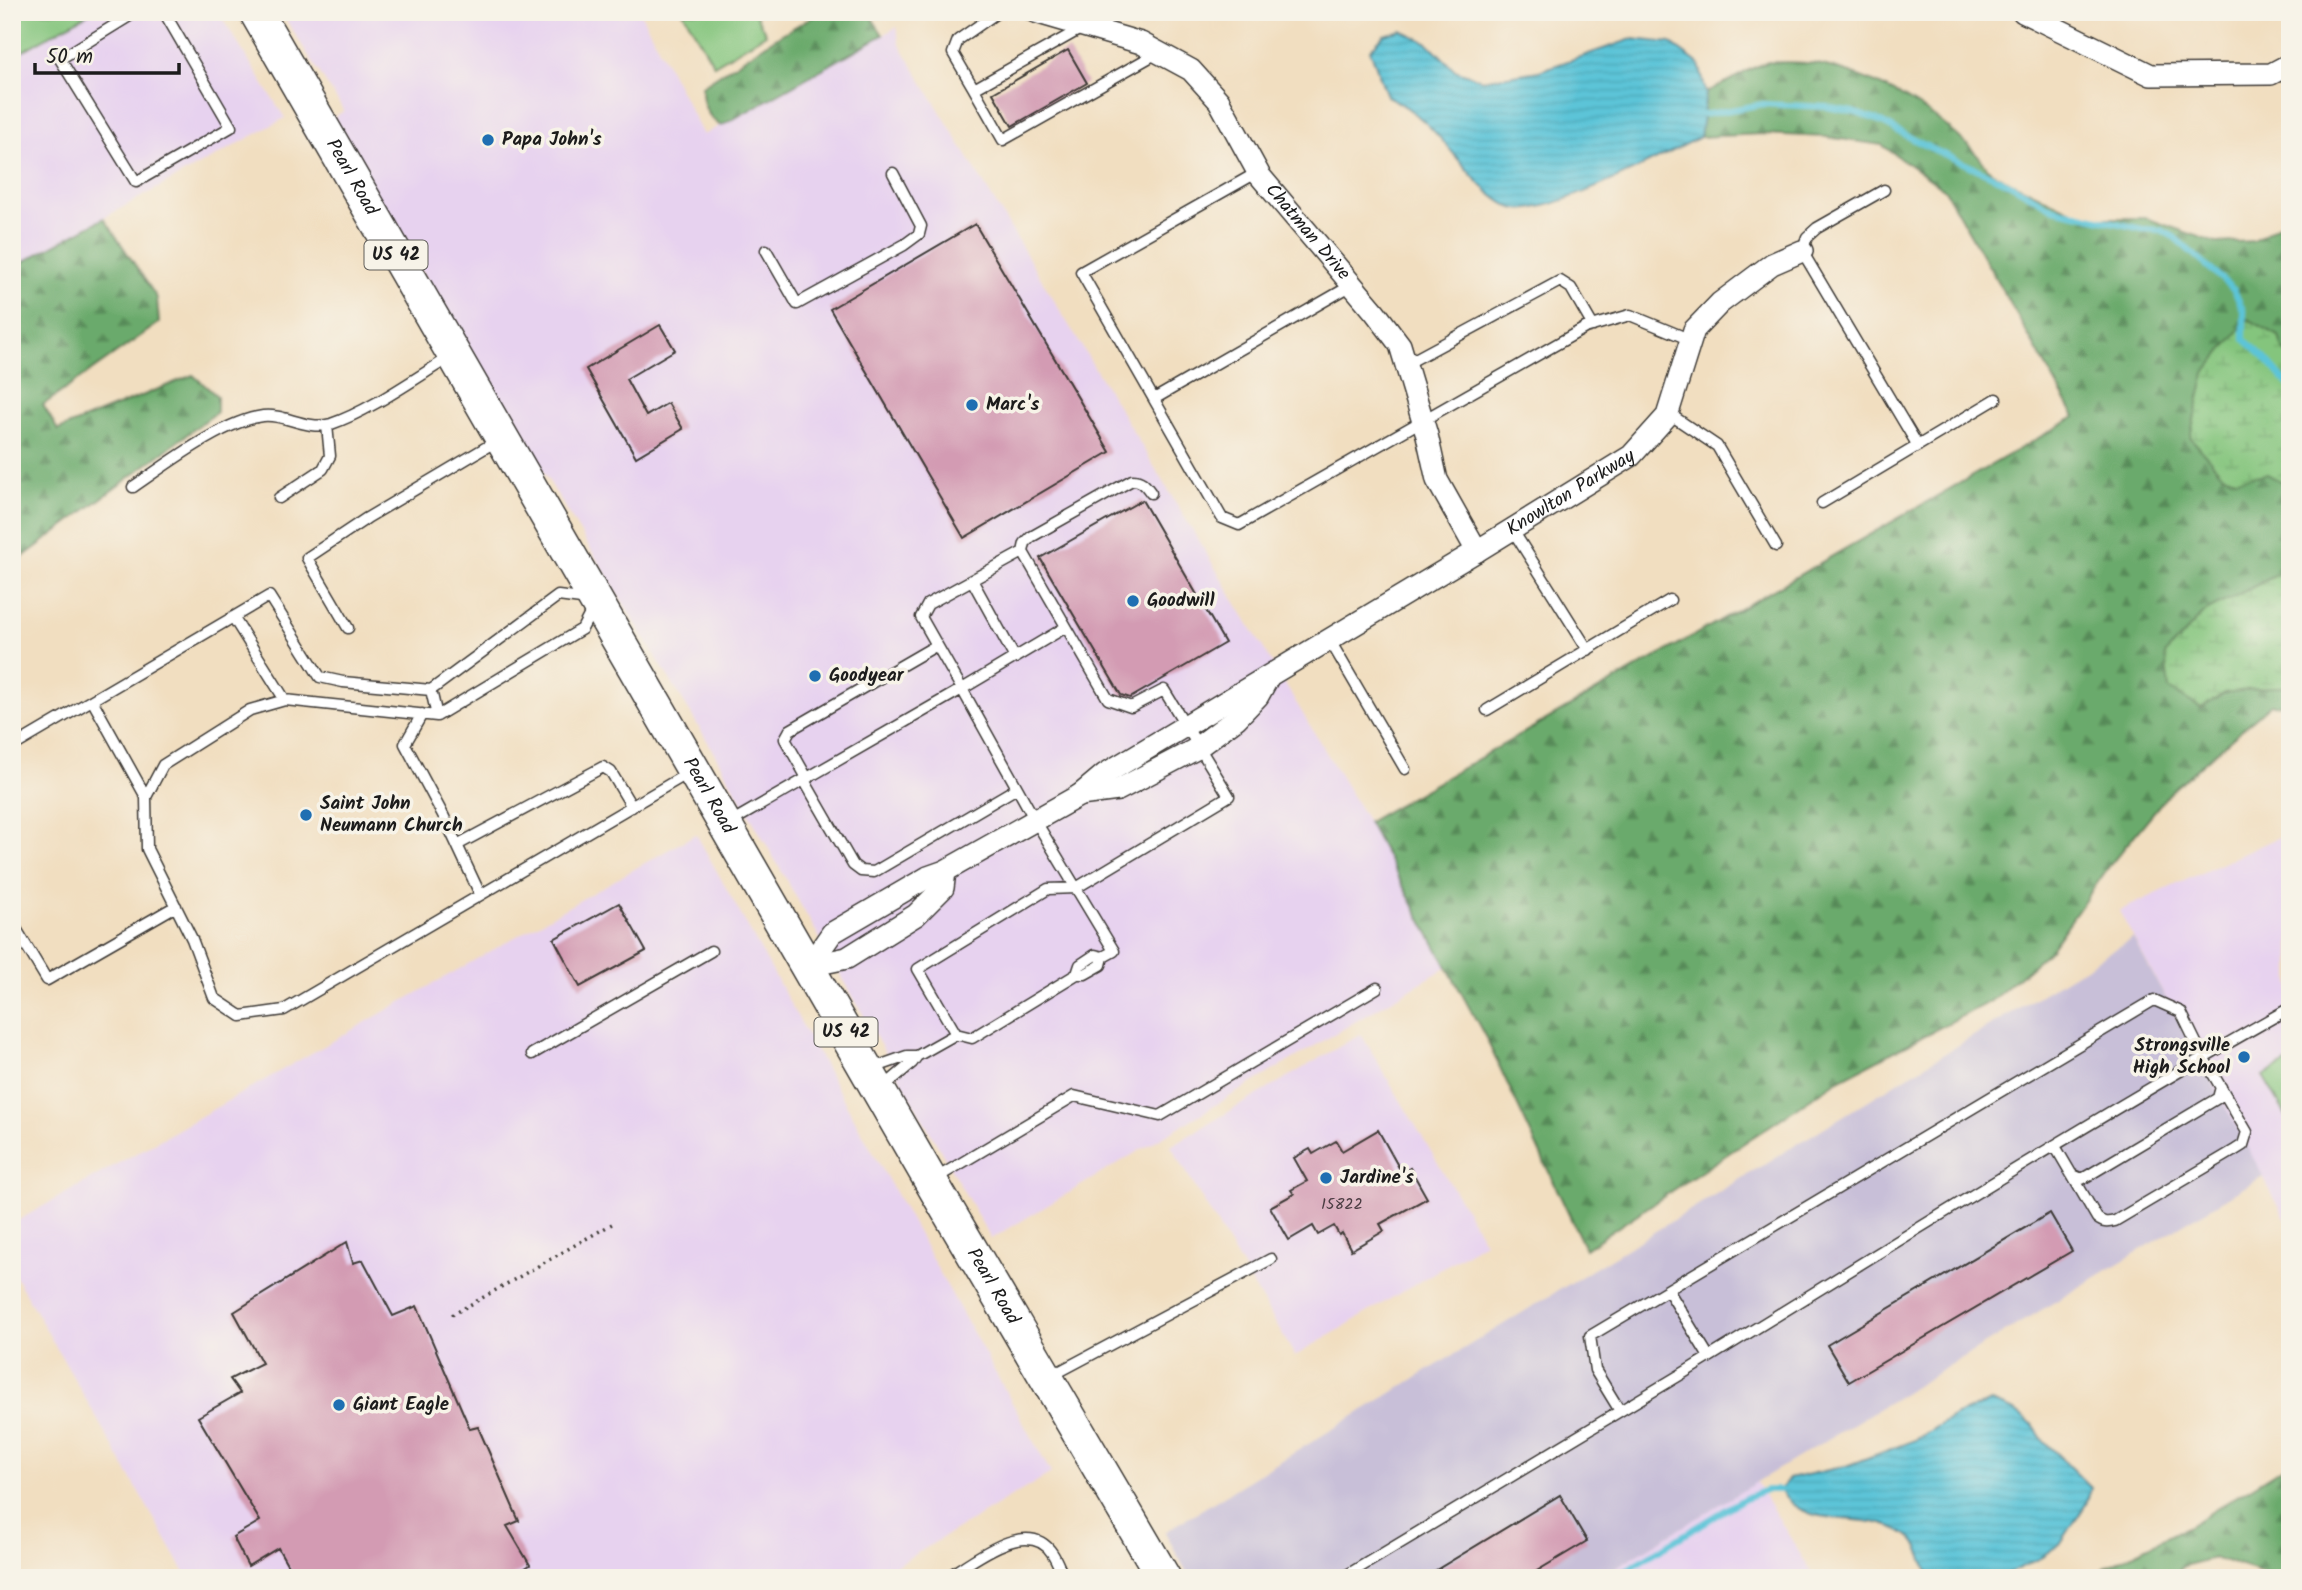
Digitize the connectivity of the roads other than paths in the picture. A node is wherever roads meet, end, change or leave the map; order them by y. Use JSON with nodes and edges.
{"nodes":[{"id":1,"x":136,"y":12,"type":"edge"},
{"id":2,"x":164,"y":12,"type":"edge"},
{"id":3,"x":256,"y":12,"type":"edge"},
{"id":4,"x":998,"y":12,"type":"edge"},
{"id":5,"x":1035,"y":12,"type":"edge"},
{"id":6,"x":2023,"y":12,"type":"edge"},
{"id":7,"x":1084,"y":26,"type":"junction"},
{"id":8,"x":1159,"y":52,"type":"junction"},
{"id":9,"x":2290,"y":64,"type":"edge"},
{"id":10,"x":974,"y":89,"type":"junction"},
{"id":11,"x":1258,"y":172,"type":"junction"},
{"id":12,"x":893,"y":173,"type":"dead end"},
{"id":13,"x":1884,"y":190,"type":"dead end"},
{"id":14,"x":766,"y":250,"type":"dead end"},
{"id":15,"x":1802,"y":251,"type":"junction"},
{"id":16,"x":1352,"y":285,"type":"junction"},
{"id":17,"x":1593,"y":326,"type":"junction"},
{"id":18,"x":1691,"y":340,"type":"junction"},
{"id":19,"x":454,"y":355,"type":"junction"},
{"id":20,"x":1406,"y":364,"type":"junction"},
{"id":21,"x":1154,"y":399,"type":"junction"},
{"id":22,"x":1996,"y":399,"type":"dead end"},
{"id":23,"x":1668,"y":413,"type":"junction"},
{"id":24,"x":1422,"y":419,"type":"junction"},
{"id":25,"x":327,"y":425,"type":"junction"},
{"id":26,"x":502,"y":438,"type":"junction"},
{"id":27,"x":1918,"y":446,"type":"junction"},
{"id":28,"x":133,"y":487,"type":"dead end"},
{"id":29,"x":1151,"y":493,"type":"dead end"},
{"id":30,"x":279,"y":498,"type":"dead end"},
{"id":31,"x":1822,"y":503,"type":"dead end"},
{"id":32,"x":1512,"y":529,"type":"junction"},
{"id":33,"x":1776,"y":546,"type":"dead end"},
{"id":34,"x":1476,"y":551,"type":"junction"},
{"id":35,"x":1023,"y":552,"type":"junction"},
{"id":36,"x":972,"y":580,"type":"junction"},
{"id":37,"x":1670,"y":600,"type":"dead end"},
{"id":38,"x":597,"y":601,"type":"junction"},
{"id":39,"x":233,"y":617,"type":"junction"},
{"id":40,"x":1066,"y":627,"type":"junction"},
{"id":41,"x":348,"y":628,"type":"dead end"},
{"id":42,"x":1329,"y":639,"type":"junction"},
{"id":43,"x":937,"y":645,"type":"junction"},
{"id":44,"x":1588,"y":650,"type":"junction"},
{"id":45,"x":1015,"y":658,"type":"junction"},
{"id":46,"x":1270,"y":673,"type":"junction"},
{"id":47,"x":961,"y":689,"type":"junction"},
{"id":48,"x":431,"y":690,"type":"junction"},
{"id":49,"x":92,"y":700,"type":"junction"},
{"id":50,"x":285,"y":700,"type":"junction"},
{"id":51,"x":1487,"y":710,"type":"dead end"},
{"id":52,"x":422,"y":715,"type":"junction"},
{"id":53,"x":437,"y":716,"type":"junction"},
{"id":54,"x":1185,"y":726,"type":"junction"},
{"id":55,"x":1199,"y":746,"type":"junction"},
{"id":56,"x":12,"y":747,"type":"edge"},
{"id":57,"x":1405,"y":769,"type":"dead end"},
{"id":58,"x":694,"y":770,"type":"junction"},
{"id":59,"x":806,"y":779,"type":"junction"},
{"id":60,"x":1017,"y":788,"type":"junction"},
{"id":61,"x":1080,"y":795,"type":"junction"},
{"id":62,"x":146,"y":797,"type":"junction"},
{"id":63,"x":632,"y":807,"type":"junction"},
{"id":64,"x":1035,"y":821,"type":"junction"},
{"id":65,"x":726,"y":825,"type":"junction"},
{"id":66,"x":457,"y":845,"type":"junction"},
{"id":67,"x":1076,"y":888,"type":"junction"},
{"id":68,"x":480,"y":894,"type":"junction"},
{"id":69,"x":176,"y":906,"type":"junction"},
{"id":70,"x":12,"y":922,"type":"edge"},
{"id":71,"x":711,"y":951,"type":"dead end"},
{"id":72,"x":809,"y":966,"type":"junction"},
{"id":73,"x":1377,"y":988,"type":"dead end"},
{"id":74,"x":2290,"y":1008,"type":"edge"},
{"id":75,"x":956,"y":1034,"type":"junction"},
{"id":76,"x":532,"y":1054,"type":"dead end"},
{"id":77,"x":917,"y":1056,"type":"junction"},
{"id":78,"x":2203,"y":1057,"type":"junction"},
{"id":79,"x":874,"y":1080,"type":"junction"},
{"id":80,"x":2221,"y":1087,"type":"junction"},
{"id":81,"x":2055,"y":1146,"type":"junction"},
{"id":82,"x":2073,"y":1175,"type":"junction"},
{"id":83,"x":931,"y":1181,"type":"junction"},
{"id":84,"x":1271,"y":1259,"type":"dead end"},
{"id":85,"x":1668,"y":1290,"type":"junction"},
{"id":86,"x":1709,"y":1357,"type":"junction"},
{"id":87,"x":1046,"y":1379,"type":"junction"},
{"id":88,"x":1619,"y":1411,"type":"junction"},
{"id":89,"x":1151,"y":1575,"type":"edge"},
{"id":90,"x":946,"y":1578,"type":"edge"},
{"id":91,"x":1064,"y":1578,"type":"edge"},
{"id":92,"x":1116,"y":1578,"type":"edge"},
{"id":93,"x":1342,"y":1578,"type":"edge"}],
"edges":[{"from":1,"to":2,"type":"lane"},
{"from":3,"to":19,"type":"main road","name":"Pearl Road","number":"US 42"},
{"from":4,"to":10,"type":"lane"},
{"from":5,"to":7,"type":"street","name":"Chatman Drive"},
{"from":6,"to":9,"type":"street"},
{"from":7,"to":8,"type":"street","name":"Chatman Drive"},
{"from":7,"to":10,"type":"lane"},
{"from":8,"to":10,"type":"lane"},
{"from":8,"to":11,"type":"street","name":"Chatman Drive"},
{"from":11,"to":16,"type":"street","name":"Chatman Drive"},
{"from":11,"to":21,"type":"lane"},
{"from":12,"to":14,"type":"lane"},
{"from":13,"to":15,"type":"lane"},
{"from":15,"to":18,"type":"street","name":"Knowlton Parkway"},
{"from":15,"to":27,"type":"lane"},
{"from":16,"to":20,"type":"street","name":"Chatman Drive"},
{"from":16,"to":21,"type":"lane"},
{"from":17,"to":18,"type":"lane"},
{"from":17,"to":20,"type":"lane"},
{"from":17,"to":24,"type":"lane"},
{"from":18,"to":23,"type":"street","name":"Knowlton Parkway"},
{"from":19,"to":25,"type":"lane"},
{"from":19,"to":26,"type":"main road","name":"Pearl Road","number":"US 42"},
{"from":20,"to":24,"type":"street","name":"Chatman Drive"},
{"from":21,"to":24,"type":"lane"},
{"from":22,"to":27,"type":"lane"},
{"from":23,"to":32,"type":"street","name":"Knowlton Parkway"},
{"from":23,"to":33,"type":"lane"},
{"from":24,"to":34,"type":"street","name":"Chatman Drive"},
{"from":25,"to":28,"type":"lane"},
{"from":25,"to":30,"type":"lane"},
{"from":26,"to":38,"type":"main road","name":"Pearl Road","number":"US 42"},
{"from":26,"to":41,"type":"lane"},
{"from":27,"to":31,"type":"lane"},
{"from":29,"to":35,"type":"lane"},
{"from":32,"to":34,"type":"street","name":"Knowlton Parkway"},
{"from":32,"to":44,"type":"lane"},
{"from":34,"to":42,"type":"street","name":"Knowlton Parkway"},
{"from":35,"to":36,"type":"lane"},
{"from":35,"to":40,"type":"lane"},
{"from":36,"to":43,"type":"lane"},
{"from":36,"to":45,"type":"lane"},
{"from":37,"to":44,"type":"lane"},
{"from":38,"to":48,"type":"lane"},
{"from":38,"to":53,"type":"lane"},
{"from":38,"to":58,"type":"main road","name":"Pearl Road","number":"US 42"},
{"from":39,"to":48,"type":"lane"},
{"from":39,"to":49,"type":"lane"},
{"from":39,"to":50,"type":"lane"},
{"from":40,"to":45,"type":"lane"},
{"from":40,"to":54,"type":"lane"},
{"from":42,"to":46,"type":"street","name":"Knowlton Parkway"},
{"from":42,"to":57,"type":"lane"},
{"from":43,"to":47,"type":"lane"},
{"from":43,"to":59,"type":"lane"},
{"from":44,"to":51,"type":"lane"},
{"from":45,"to":47,"type":"lane"},
{"from":46,"to":54,"type":"street","name":"Knowlton Parkway"},
{"from":46,"to":55,"type":"street","name":"Knowlton Parkway"},
{"from":47,"to":59,"type":"lane"},
{"from":47,"to":60,"type":"lane"},
{"from":48,"to":53,"type":"lane"},
{"from":49,"to":56,"type":"lane"},
{"from":49,"to":62,"type":"lane"},
{"from":50,"to":52,"type":"lane"},
{"from":50,"to":62,"type":"lane"},
{"from":52,"to":53,"type":"lane"},
{"from":52,"to":66,"type":"lane"},
{"from":54,"to":55,"type":"lane"},
{"from":54,"to":61,"type":"street","name":"Knowlton Parkway"},
{"from":55,"to":61,"type":"street","name":"Knowlton Parkway"},
{"from":55,"to":67,"type":"lane"},
{"from":58,"to":63,"type":"lane"},
{"from":58,"to":65,"type":"main road","name":"Pearl Road","number":"US 42"},
{"from":59,"to":60,"type":"lane"},
{"from":59,"to":65,"type":"lane"},
{"from":60,"to":64,"type":"lane"},
{"from":61,"to":64,"type":"street","name":"Knowlton Parkway"},
{"from":62,"to":69,"type":"lane"},
{"from":63,"to":66,"type":"lane"},
{"from":63,"to":68,"type":"lane"},
{"from":64,"to":67,"type":"lane"},
{"from":64,"to":72,"type":"street","name":"Knowlton Parkway"},
{"from":65,"to":72,"type":"main road","name":"Pearl Road","number":"US 42"},
{"from":66,"to":68,"type":"lane"},
{"from":67,"to":75,"type":"lane"},
{"from":67,"to":75,"type":"lane"},
{"from":68,"to":69,"type":"lane"},
{"from":69,"to":70,"type":"lane"},
{"from":71,"to":76,"type":"lane"},
{"from":72,"to":79,"type":"main road","name":"Pearl Road","number":"US 42"},
{"from":73,"to":83,"type":"lane"},
{"from":74,"to":78,"type":"lane"},
{"from":75,"to":77,"type":"lane"},
{"from":77,"to":79,"type":"lane"},
{"from":77,"to":79,"type":"lane"},
{"from":78,"to":80,"type":"lane"},
{"from":78,"to":81,"type":"lane"},
{"from":78,"to":85,"type":"lane"},
{"from":79,"to":83,"type":"main road","name":"Pearl Road","number":"US 42"},
{"from":80,"to":82,"type":"lane"},
{"from":80,"to":82,"type":"lane"},
{"from":81,"to":82,"type":"lane"},
{"from":81,"to":86,"type":"lane"},
{"from":83,"to":87,"type":"main road","name":"Pearl Road","number":"US 42"},
{"from":84,"to":87,"type":"lane"},
{"from":85,"to":86,"type":"lane"},
{"from":85,"to":88,"type":"lane"},
{"from":86,"to":88,"type":"lane"},
{"from":87,"to":89,"type":"main road","name":"Pearl Road","number":"US 42"},
{"from":88,"to":93,"type":"lane"},
{"from":89,"to":92,"type":"lane"},
{"from":90,"to":91,"type":"lane"}]}
